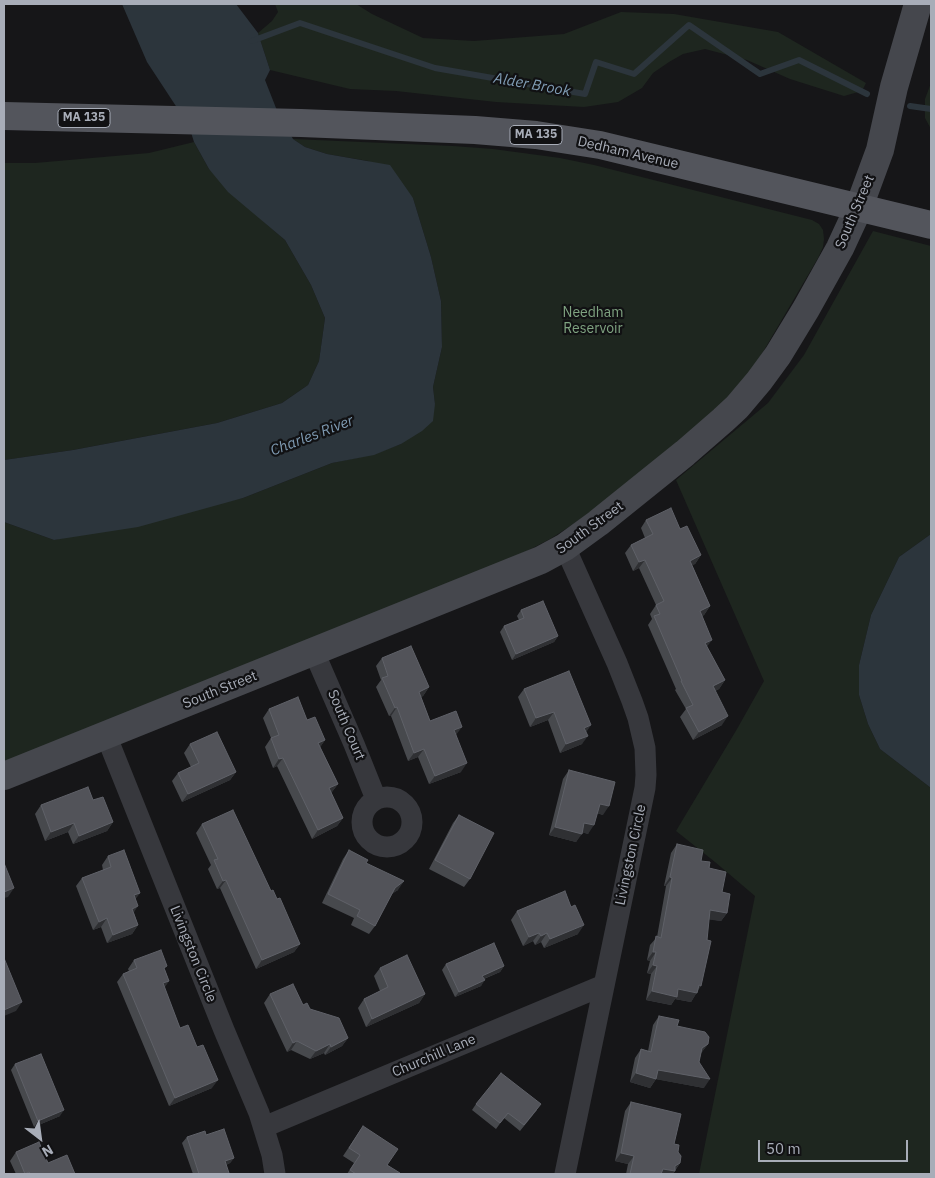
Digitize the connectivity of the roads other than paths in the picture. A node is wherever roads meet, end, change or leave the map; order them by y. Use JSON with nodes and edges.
{"nodes":[{"id":1,"x":918,"y":4,"type":"edge"},
{"id":2,"x":4,"y":116,"type":"edge"},
{"id":3,"x":859,"y":207,"type":"junction"},
{"id":4,"x":931,"y":225,"type":"edge"},
{"id":5,"x":565,"y":547,"type":"junction"},
{"id":6,"x":314,"y":652,"type":"junction"},
{"id":7,"x":106,"y":735,"type":"junction"},
{"id":8,"x":4,"y":776,"type":"edge"},
{"id":9,"x":376,"y":799,"type":"dead end"},
{"id":10,"x":604,"y":985,"type":"junction"},
{"id":11,"x":264,"y":1127,"type":"junction"},
{"id":12,"x":275,"y":1174,"type":"edge"},
{"id":13,"x":565,"y":1174,"type":"edge"}],
"edges":[{"from":1,"to":3,"type":"street","name":"South Street"},
{"from":2,"to":3,"type":"main road","name":"Dedham Avenue","number":"MA 135"},
{"from":3,"to":4,"type":"main road","name":"Dedham Avenue","number":"MA 135"},
{"from":3,"to":5,"type":"street","name":"South Street"},
{"from":5,"to":6,"type":"street","name":"South Street"},
{"from":5,"to":10,"type":"street","name":"Livingston Circle"},
{"from":6,"to":7,"type":"street","name":"South Street"},
{"from":6,"to":9,"type":"street","name":"South Court"},
{"from":7,"to":8,"type":"street","name":"South Street"},
{"from":7,"to":11,"type":"street","name":"Livingston Circle"},
{"from":10,"to":11,"type":"street","name":"Churchill Lane"},
{"from":10,"to":13,"type":"street","name":"Livingston Circle"},
{"from":11,"to":12,"type":"street","name":"Livingston Circle"}]}
